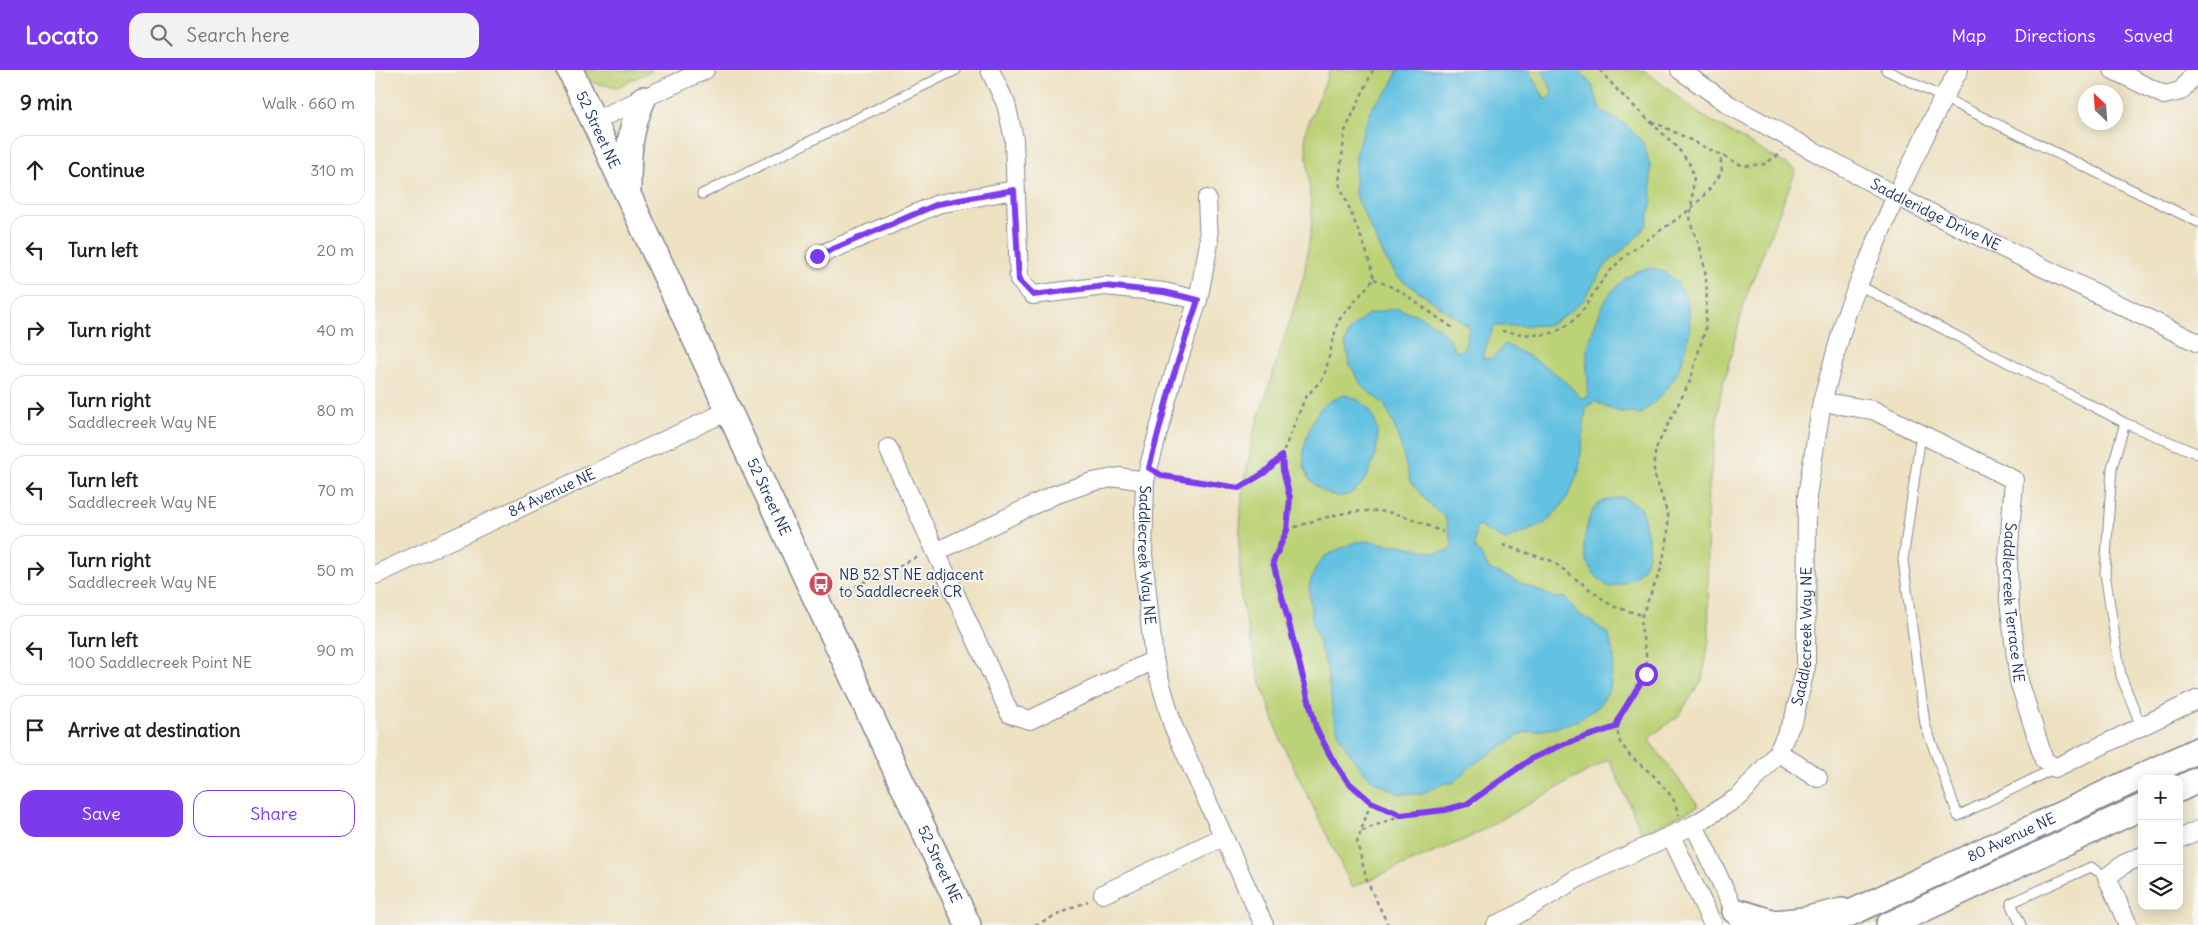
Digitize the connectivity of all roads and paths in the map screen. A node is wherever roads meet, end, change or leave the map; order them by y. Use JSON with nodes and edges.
{"nodes":[{"id":1,"x":570,"y":70,"type":"edge"},
{"id":2,"x":705,"y":70,"type":"edge"},
{"id":3,"x":956,"y":70,"type":"edge"},
{"id":4,"x":990,"y":70,"type":"edge"},
{"id":5,"x":1373,"y":70,"type":"edge"},
{"id":6,"x":1600,"y":70,"type":"edge"},
{"id":7,"x":1680,"y":70,"type":"edge"},
{"id":8,"x":1886,"y":70,"type":"edge"},
{"id":9,"x":1959,"y":70,"type":"edge"},
{"id":10,"x":2113,"y":70,"type":"edge"},
{"id":11,"x":2197,"y":70,"type":"edge"},
{"id":12,"x":1943,"y":98,"type":"junction"},
{"id":13,"x":643,"y":99,"type":"junction"},
{"id":14,"x":1649,"y":119,"type":"junction"},
{"id":15,"x":594,"y":122,"type":"junction"},
{"id":16,"x":1787,"y":137,"type":"junction"},
{"id":17,"x":1720,"y":153,"type":"junction"},
{"id":18,"x":1014,"y":190,"type":"junction"},
{"id":19,"x":702,"y":194,"type":"dead end"},
{"id":20,"x":628,"y":196,"type":"junction"},
{"id":21,"x":1896,"y":196,"type":"junction"},
{"id":22,"x":1207,"y":199,"type":"dead end"},
{"id":23,"x":1689,"y":210,"type":"junction"},
{"id":24,"x":2198,"y":222,"type":"edge"},
{"id":25,"x":817,"y":256,"type":"dead end"},
{"id":26,"x":1374,"y":279,"type":"junction"},
{"id":27,"x":1858,"y":286,"type":"junction"},
{"id":28,"x":1198,"y":300,"type":"junction"},
{"id":29,"x":1453,"y":328,"type":"dead end"},
{"id":30,"x":1502,"y":332,"type":"dead end"},
{"id":31,"x":2198,"y":343,"type":"edge"},
{"id":32,"x":1822,"y":402,"type":"junction"},
{"id":33,"x":728,"y":411,"type":"junction"},
{"id":34,"x":2125,"y":423,"type":"junction"},
{"id":35,"x":1921,"y":434,"type":"junction"},
{"id":36,"x":888,"y":448,"type":"dead end"},
{"id":37,"x":2198,"y":454,"type":"edge"},
{"id":38,"x":1282,"y":456,"type":"junction"},
{"id":39,"x":1147,"y":474,"type":"junction"},
{"id":40,"x":1287,"y":530,"type":"junction"},
{"id":41,"x":1443,"y":532,"type":"dead end"},
{"id":42,"x":1503,"y":545,"type":"dead end"},
{"id":43,"x":936,"y":552,"type":"junction"},
{"id":44,"x":375,"y":575,"type":"edge"},
{"id":45,"x":841,"y":592,"type":"dead end"},
{"id":46,"x":1642,"y":615,"type":"junction"},
{"id":47,"x":1154,"y":660,"type":"junction"},
{"id":48,"x":2198,"y":699,"type":"edge"},
{"id":49,"x":2141,"y":726,"type":"junction"},
{"id":50,"x":1616,"y":727,"type":"junction"},
{"id":51,"x":2198,"y":750,"type":"edge"},
{"id":52,"x":1779,"y":752,"type":"junction"},
{"id":53,"x":2055,"y":768,"type":"junction"},
{"id":54,"x":1818,"y":778,"type":"dead end"},
{"id":55,"x":2198,"y":780,"type":"edge"},
{"id":56,"x":2183,"y":787,"type":"edge"},
{"id":57,"x":1371,"y":802,"type":"junction"},
{"id":58,"x":2138,"y":809,"type":"edge"},
{"id":59,"x":1401,"y":815,"type":"junction"},
{"id":60,"x":1694,"y":825,"type":"junction"},
{"id":61,"x":1362,"y":831,"type":"junction"},
{"id":62,"x":1671,"y":836,"type":"junction"},
{"id":63,"x":1223,"y":837,"type":"junction"},
{"id":64,"x":2138,"y":858,"type":"edge"},
{"id":65,"x":2107,"y":877,"type":"junction"},
{"id":66,"x":1103,"y":894,"type":"joint"},
{"id":67,"x":1871,"y":904,"type":"junction"},
{"id":68,"x":1738,"y":918,"type":"edge"},
{"id":69,"x":968,"y":925,"type":"edge"},
{"id":70,"x":1035,"y":925,"type":"edge"},
{"id":71,"x":1264,"y":925,"type":"edge"},
{"id":72,"x":1388,"y":925,"type":"edge"},
{"id":73,"x":1495,"y":925,"type":"edge"},
{"id":74,"x":1713,"y":925,"type":"edge"},
{"id":75,"x":1825,"y":925,"type":"edge"},
{"id":76,"x":1889,"y":925,"type":"edge"},
{"id":77,"x":2021,"y":925,"type":"edge"},
{"id":78,"x":2128,"y":925,"type":"edge"}],
"edges":[{"from":1,"to":15,"type":"street","name":"52 Street NE"},
{"from":2,"to":13,"type":"street"},
{"from":3,"to":19,"type":"lane"},
{"from":4,"to":18,"type":"street"},
{"from":5,"to":26,"type":"path"},
{"from":6,"to":14,"type":"path"},
{"from":7,"to":16,"type":"street","name":"Saddleridge Drive NE"},
{"from":8,"to":12,"type":"lane"},
{"from":9,"to":12,"type":"street","name":"Saddlecreek Way NE"},
{"from":10,"to":11,"type":"street"},
{"from":12,"to":21,"type":"street","name":"Saddlecreek Way NE"},
{"from":12,"to":24,"type":"lane"},
{"from":13,"to":15,"type":"street"},
{"from":13,"to":20,"type":"street"},
{"from":14,"to":17,"type":"path"},
{"from":14,"to":23,"type":"path"},
{"from":15,"to":20,"type":"street","name":"52 Street NE"},
{"from":16,"to":17,"type":"path"},
{"from":16,"to":21,"type":"street","name":"Saddleridge Drive NE"},
{"from":17,"to":23,"type":"path"},
{"from":18,"to":25,"type":"street"},
{"from":18,"to":28,"type":"street"},
{"from":20,"to":33,"type":"street","name":"52 Street NE"},
{"from":21,"to":27,"type":"street","name":"Saddlecreek Way NE"},
{"from":21,"to":31,"type":"street","name":"Saddleridge Drive NE"},
{"from":22,"to":28,"type":"street","name":"Saddlecreek Way NE"},
{"from":23,"to":30,"type":"path"},
{"from":23,"to":46,"type":"path"},
{"from":26,"to":29,"type":"path"},
{"from":26,"to":38,"type":"path"},
{"from":27,"to":32,"type":"street","name":"Saddlecreek Way NE"},
{"from":27,"to":34,"type":"lane"},
{"from":28,"to":39,"type":"street","name":"Saddlecreek Way NE"},
{"from":32,"to":35,"type":"street","name":"Saddlecreek Terrace NE"},
{"from":32,"to":52,"type":"street","name":"Saddlecreek Way NE"},
{"from":33,"to":44,"type":"street","name":"84 Avenue NE"},
{"from":33,"to":69,"type":"street","name":"52 Street NE"},
{"from":34,"to":37,"type":"lane"},
{"from":34,"to":49,"type":"lane"},
{"from":35,"to":53,"type":"street","name":"Saddlecreek Terrace NE"},
{"from":35,"to":53,"type":"lane"},
{"from":36,"to":43,"type":"street"},
{"from":38,"to":39,"type":"path"},
{"from":38,"to":40,"type":"path"},
{"from":39,"to":43,"type":"street"},
{"from":39,"to":47,"type":"street","name":"Saddlecreek Way NE"},
{"from":40,"to":41,"type":"path"},
{"from":40,"to":57,"type":"path"},
{"from":42,"to":46,"type":"path"},
{"from":43,"to":45,"type":"path"},
{"from":43,"to":47,"type":"street"},
{"from":46,"to":50,"type":"path"},
{"from":47,"to":63,"type":"street","name":"Saddlecreek Way NE"},
{"from":48,"to":49,"type":"street"},
{"from":49,"to":53,"type":"street"},
{"from":50,"to":59,"type":"path"},
{"from":50,"to":60,"type":"path"},
{"from":51,"to":67,"type":"street","name":"80 Avenue NE"},
{"from":52,"to":54,"type":"street"},
{"from":52,"to":60,"type":"street","name":"Saddlecreek Way NE"},
{"from":55,"to":56,"type":"street"},
{"from":57,"to":59,"type":"path"},
{"from":57,"to":61,"type":"path"},
{"from":58,"to":76,"type":"street","name":"80 Avenue NE"},
{"from":59,"to":61,"type":"path"},
{"from":60,"to":62,"type":"street","name":"Saddlecreek Way NE"},
{"from":60,"to":68,"type":"street"},
{"from":61,"to":72,"type":"path"},
{"from":62,"to":73,"type":"street","name":"Saddlecreek Way NE"},
{"from":62,"to":74,"type":"street"},
{"from":63,"to":66,"type":"street"},
{"from":63,"to":71,"type":"street","name":"Saddlecreek Way NE"},
{"from":64,"to":65,"type":"street"},
{"from":65,"to":77,"type":"lane"},
{"from":65,"to":78,"type":"street"},
{"from":66,"to":70,"type":"path"},
{"from":67,"to":68,"type":"street"},
{"from":67,"to":75,"type":"street","name":"80 Avenue NE"}]}
